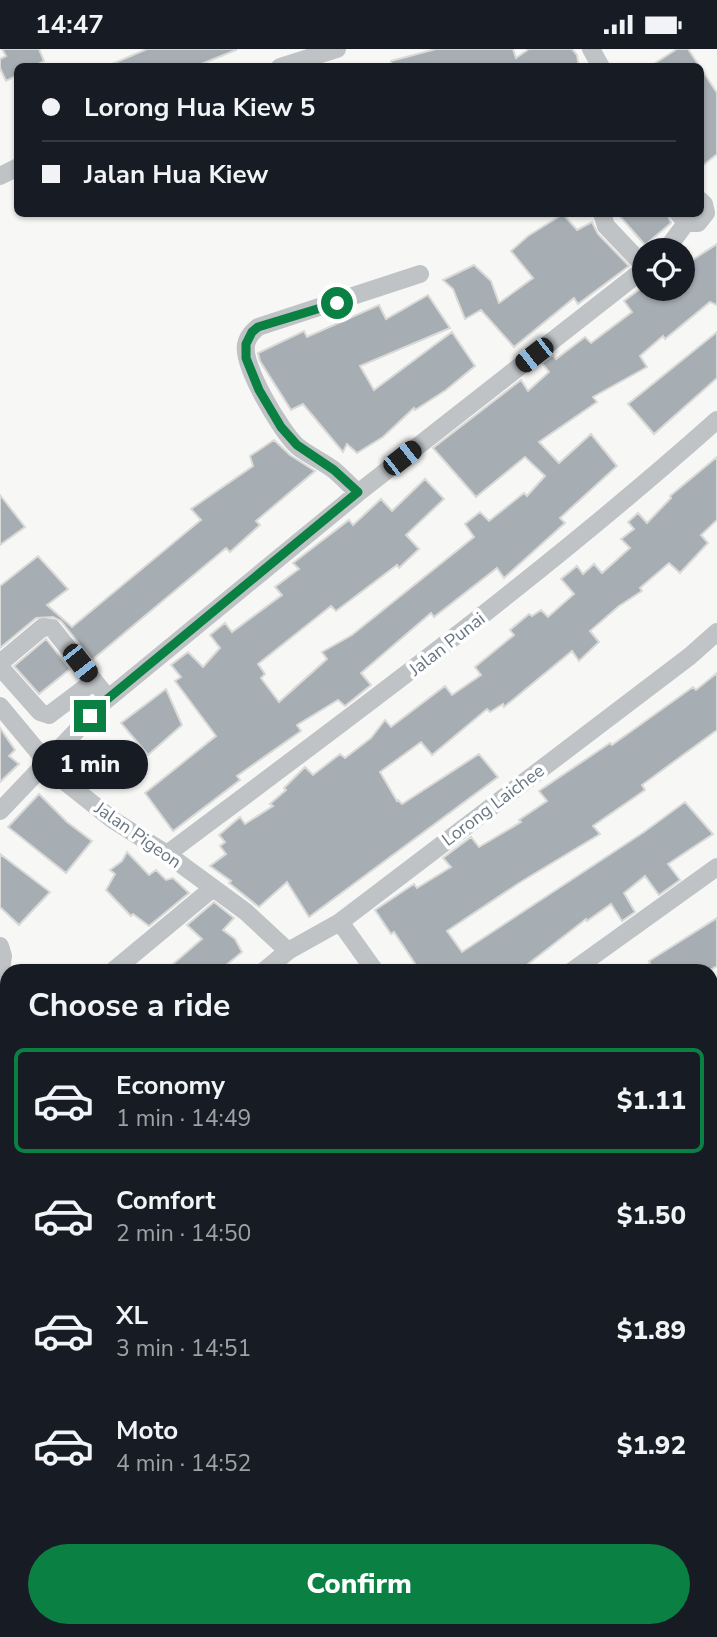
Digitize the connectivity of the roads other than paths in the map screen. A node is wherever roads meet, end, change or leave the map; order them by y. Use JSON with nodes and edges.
{"nodes":[{"id":1,"x":337,"y":49,"type":"edge"},
{"id":2,"x":293,"y":63,"type":"edge"},
{"id":3,"x":603,"y":217,"type":"edge"},
{"id":4,"x":696,"y":217,"type":"edge"},
{"id":5,"x":677,"y":238,"type":"edge"},
{"id":6,"x":632,"y":254,"type":"edge"},
{"id":7,"x":420,"y":274,"type":"dead end"},
{"id":8,"x":632,"y":276,"type":"edge"},
{"id":9,"x":717,"y":420,"type":"edge"},
{"id":10,"x":358,"y":492,"type":"junction"},
{"id":11,"x":717,"y":632,"type":"edge"},
{"id":12,"x":0,"y":665,"type":"edge"},
{"id":13,"x":94,"y":681,"type":"junction"},
{"id":14,"x":108,"y":698,"type":"junction"},
{"id":15,"x":0,"y":706,"type":"edge"},
{"id":16,"x":47,"y":762,"type":"junction"},
{"id":17,"x":0,"y":811,"type":"edge"},
{"id":18,"x":167,"y":854,"type":"junction"},
{"id":19,"x":717,"y":867,"type":"edge"},
{"id":20,"x":213,"y":888,"type":"junction"},
{"id":21,"x":340,"y":922,"type":"junction"},
{"id":22,"x":0,"y":946,"type":"edge"},
{"id":23,"x":288,"y":951,"type":"junction"},
{"id":24,"x":2,"y":964,"type":"edge"},
{"id":25,"x":121,"y":964,"type":"edge"},
{"id":26,"x":272,"y":964,"type":"edge"},
{"id":27,"x":370,"y":964,"type":"edge"},
{"id":28,"x":582,"y":964,"type":"edge"}],
"edges":[{"from":1,"to":2,"type":"street"},
{"from":3,"to":6,"type":"street"},
{"from":4,"to":5,"type":"street"},
{"from":7,"to":10,"type":"street"},
{"from":8,"to":10,"type":"street"},
{"from":9,"to":18,"type":"street","name":"Jalan Punai"},
{"from":10,"to":14,"type":"street"},
{"from":11,"to":21,"type":"street","name":"Lorong Laichee"},
{"from":12,"to":13,"type":"street"},
{"from":12,"to":13,"type":"street"},
{"from":13,"to":14,"type":"street"},
{"from":14,"to":16,"type":"street"},
{"from":15,"to":16,"type":"street","name":"Jalan Pigeon"},
{"from":16,"to":17,"type":"street"},
{"from":16,"to":18,"type":"street","name":"Jalan Pigeon"},
{"from":18,"to":20,"type":"street","name":"Jalan Pigeon"},
{"from":19,"to":28,"type":"street"},
{"from":20,"to":23,"type":"street","name":"Jalan Pigeon"},
{"from":20,"to":25,"type":"street"},
{"from":21,"to":23,"type":"street","name":"Lorong Laichee"},
{"from":21,"to":27,"type":"street"},
{"from":22,"to":24,"type":"street"},
{"from":23,"to":26,"type":"street","name":"Lorong Laichee"}]}
